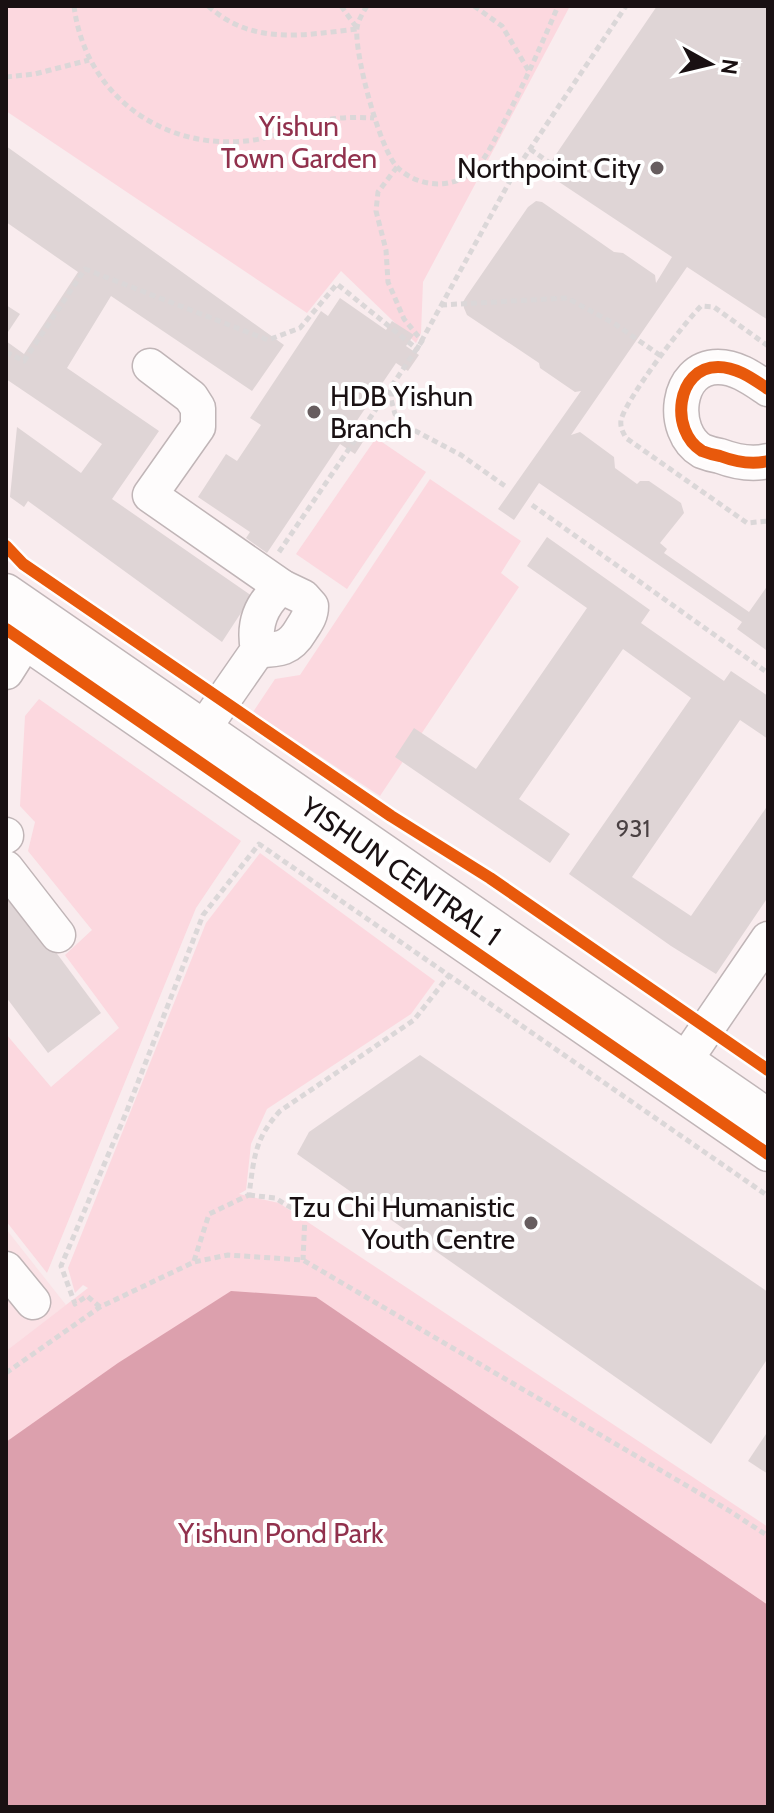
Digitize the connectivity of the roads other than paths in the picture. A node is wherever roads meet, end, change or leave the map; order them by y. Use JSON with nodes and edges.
{"nodes":[{"id":1,"x":150,"y":366,"type":"dead end"},
{"id":2,"x":768,"y":389,"type":"edge"},
{"id":3,"x":768,"y":461,"type":"edge"},
{"id":4,"x":6,"y":591,"type":"edge"},
{"id":5,"x":16,"y":636,"type":"edge"},
{"id":6,"x":6,"y":672,"type":"edge"},
{"id":7,"x":196,"y":740,"type":"junction"},
{"id":8,"x":364,"y":856,"type":"junction"},
{"id":9,"x":6,"y":868,"type":"edge"},
{"id":10,"x":58,"y":935,"type":"dead end"},
{"id":11,"x":768,"y":939,"type":"edge"},
{"id":12,"x":677,"y":1072,"type":"junction"},
{"id":13,"x":768,"y":1116,"type":"edge"},
{"id":14,"x":768,"y":1154,"type":"edge"},
{"id":15,"x":6,"y":1269,"type":"edge"},
{"id":16,"x":33,"y":1302,"type":"dead end"}],
"edges":[{"from":1,"to":7,"type":"street"},
{"from":2,"to":3,"type":"street"},
{"from":4,"to":7,"type":"street","name":"YISHUN CENTRAL 1"},
{"from":5,"to":6,"type":"street"},
{"from":5,"to":7,"type":"street","name":"YISHUN CENTRAL 1"},
{"from":7,"to":8,"type":"street","name":"YISHUN CENTRAL 1"},
{"from":8,"to":12,"type":"street","name":"YISHUN CENTRAL 1"},
{"from":8,"to":12,"type":"street","name":"YISHUN CENTRAL 1"},
{"from":9,"to":10,"type":"street"},
{"from":11,"to":12,"type":"street"},
{"from":12,"to":13,"type":"street","name":"YISHUN CENTRAL 1"},
{"from":12,"to":14,"type":"street","name":"YISHUN CENTRAL 1"},
{"from":15,"to":16,"type":"street"}]}
